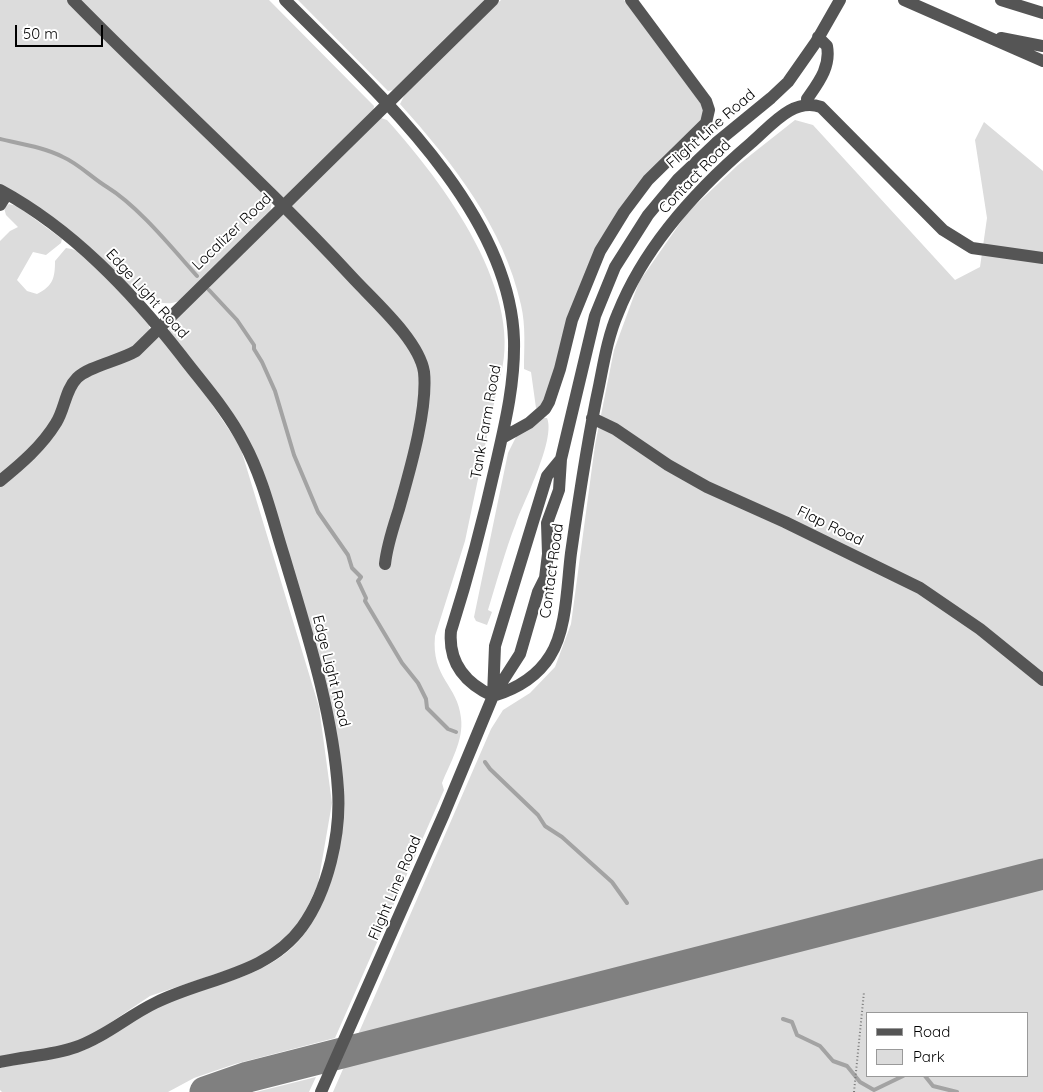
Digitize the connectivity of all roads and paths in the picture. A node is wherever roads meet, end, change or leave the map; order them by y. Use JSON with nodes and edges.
{"nodes":[{"id":1,"x":73,"y":0,"type":"edge"},
{"id":2,"x":284,"y":0,"type":"edge"},
{"id":3,"x":493,"y":0,"type":"edge"},
{"id":4,"x":631,"y":0,"type":"edge"},
{"id":5,"x":840,"y":0,"type":"edge"},
{"id":6,"x":904,"y":0,"type":"edge"},
{"id":7,"x":1002,"y":0,"type":"edge"},
{"id":8,"x":1014,"y":0,"type":"edge"},
{"id":9,"x":1043,"y":4,"type":"edge"},
{"id":10,"x":1043,"y":13,"type":"edge"},
{"id":11,"x":976,"y":33,"type":"junction"},
{"id":12,"x":818,"y":37,"type":"junction"},
{"id":13,"x":1043,"y":46,"type":"edge"},
{"id":14,"x":1043,"y":61,"type":"edge"},
{"id":15,"x":387,"y":103,"type":"junction"},
{"id":16,"x":808,"y":104,"type":"junction"},
{"id":17,"x":4,"y":192,"type":"edge"},
{"id":18,"x":0,"y":205,"type":"edge"},
{"id":19,"x":282,"y":206,"type":"junction"},
{"id":20,"x":1043,"y":258,"type":"edge"},
{"id":21,"x":159,"y":326,"type":"junction"},
{"id":22,"x":592,"y":418,"type":"junction"},
{"id":23,"x":502,"y":438,"type":"junction"},
{"id":24,"x":561,"y":459,"type":"junction"},
{"id":25,"x":0,"y":481,"type":"edge"},
{"id":26,"x":385,"y":564,"type":"dead end"},
{"id":27,"x":1043,"y":680,"type":"edge"},
{"id":28,"x":493,"y":696,"type":"junction"},
{"id":29,"x":864,"y":992,"type":"dead end"},
{"id":30,"x":0,"y":1062,"type":"edge"},
{"id":31,"x":321,"y":1092,"type":"edge"},
{"id":32,"x":854,"y":1092,"type":"edge"}],
"edges":[{"from":1,"to":19,"type":"street"},
{"from":2,"to":15,"type":"street","name":"Tank Farm Road"},
{"from":3,"to":15,"type":"street","name":"Localizer Road"},
{"from":4,"to":23,"type":"street"},
{"from":5,"to":12,"type":"street","name":"Flight Line Road"},
{"from":6,"to":11,"type":"street"},
{"from":7,"to":10,"type":"street"},
{"from":8,"to":9,"type":"street"},
{"from":11,"to":13,"type":"street"},
{"from":11,"to":14,"type":"street"},
{"from":12,"to":16,"type":"street"},
{"from":12,"to":24,"type":"street","name":"Flight Line Road"},
{"from":15,"to":19,"type":"street","name":"Localizer Road"},
{"from":15,"to":23,"type":"street","name":"Tank Farm Road"},
{"from":16,"to":20,"type":"street"},
{"from":16,"to":22,"type":"street","name":"Contact Road"},
{"from":17,"to":18,"type":"street"},
{"from":17,"to":21,"type":"street","name":"Edge Light Road"},
{"from":19,"to":21,"type":"street","name":"Localizer Road"},
{"from":19,"to":26,"type":"street"},
{"from":21,"to":25,"type":"street","name":"Localizer Road"},
{"from":21,"to":30,"type":"street","name":"Edge Light Road"},
{"from":22,"to":27,"type":"street","name":"Flap Road"},
{"from":22,"to":28,"type":"street","name":"Contact Road"},
{"from":23,"to":28,"type":"street","name":"Tank Farm Road"},
{"from":24,"to":28,"type":"street","name":"Flight Line Road"},
{"from":24,"to":28,"type":"street","name":"Flight Line Road"},
{"from":28,"to":31,"type":"street","name":"Flight Line Road"},
{"from":29,"to":32,"type":"path"}]}
